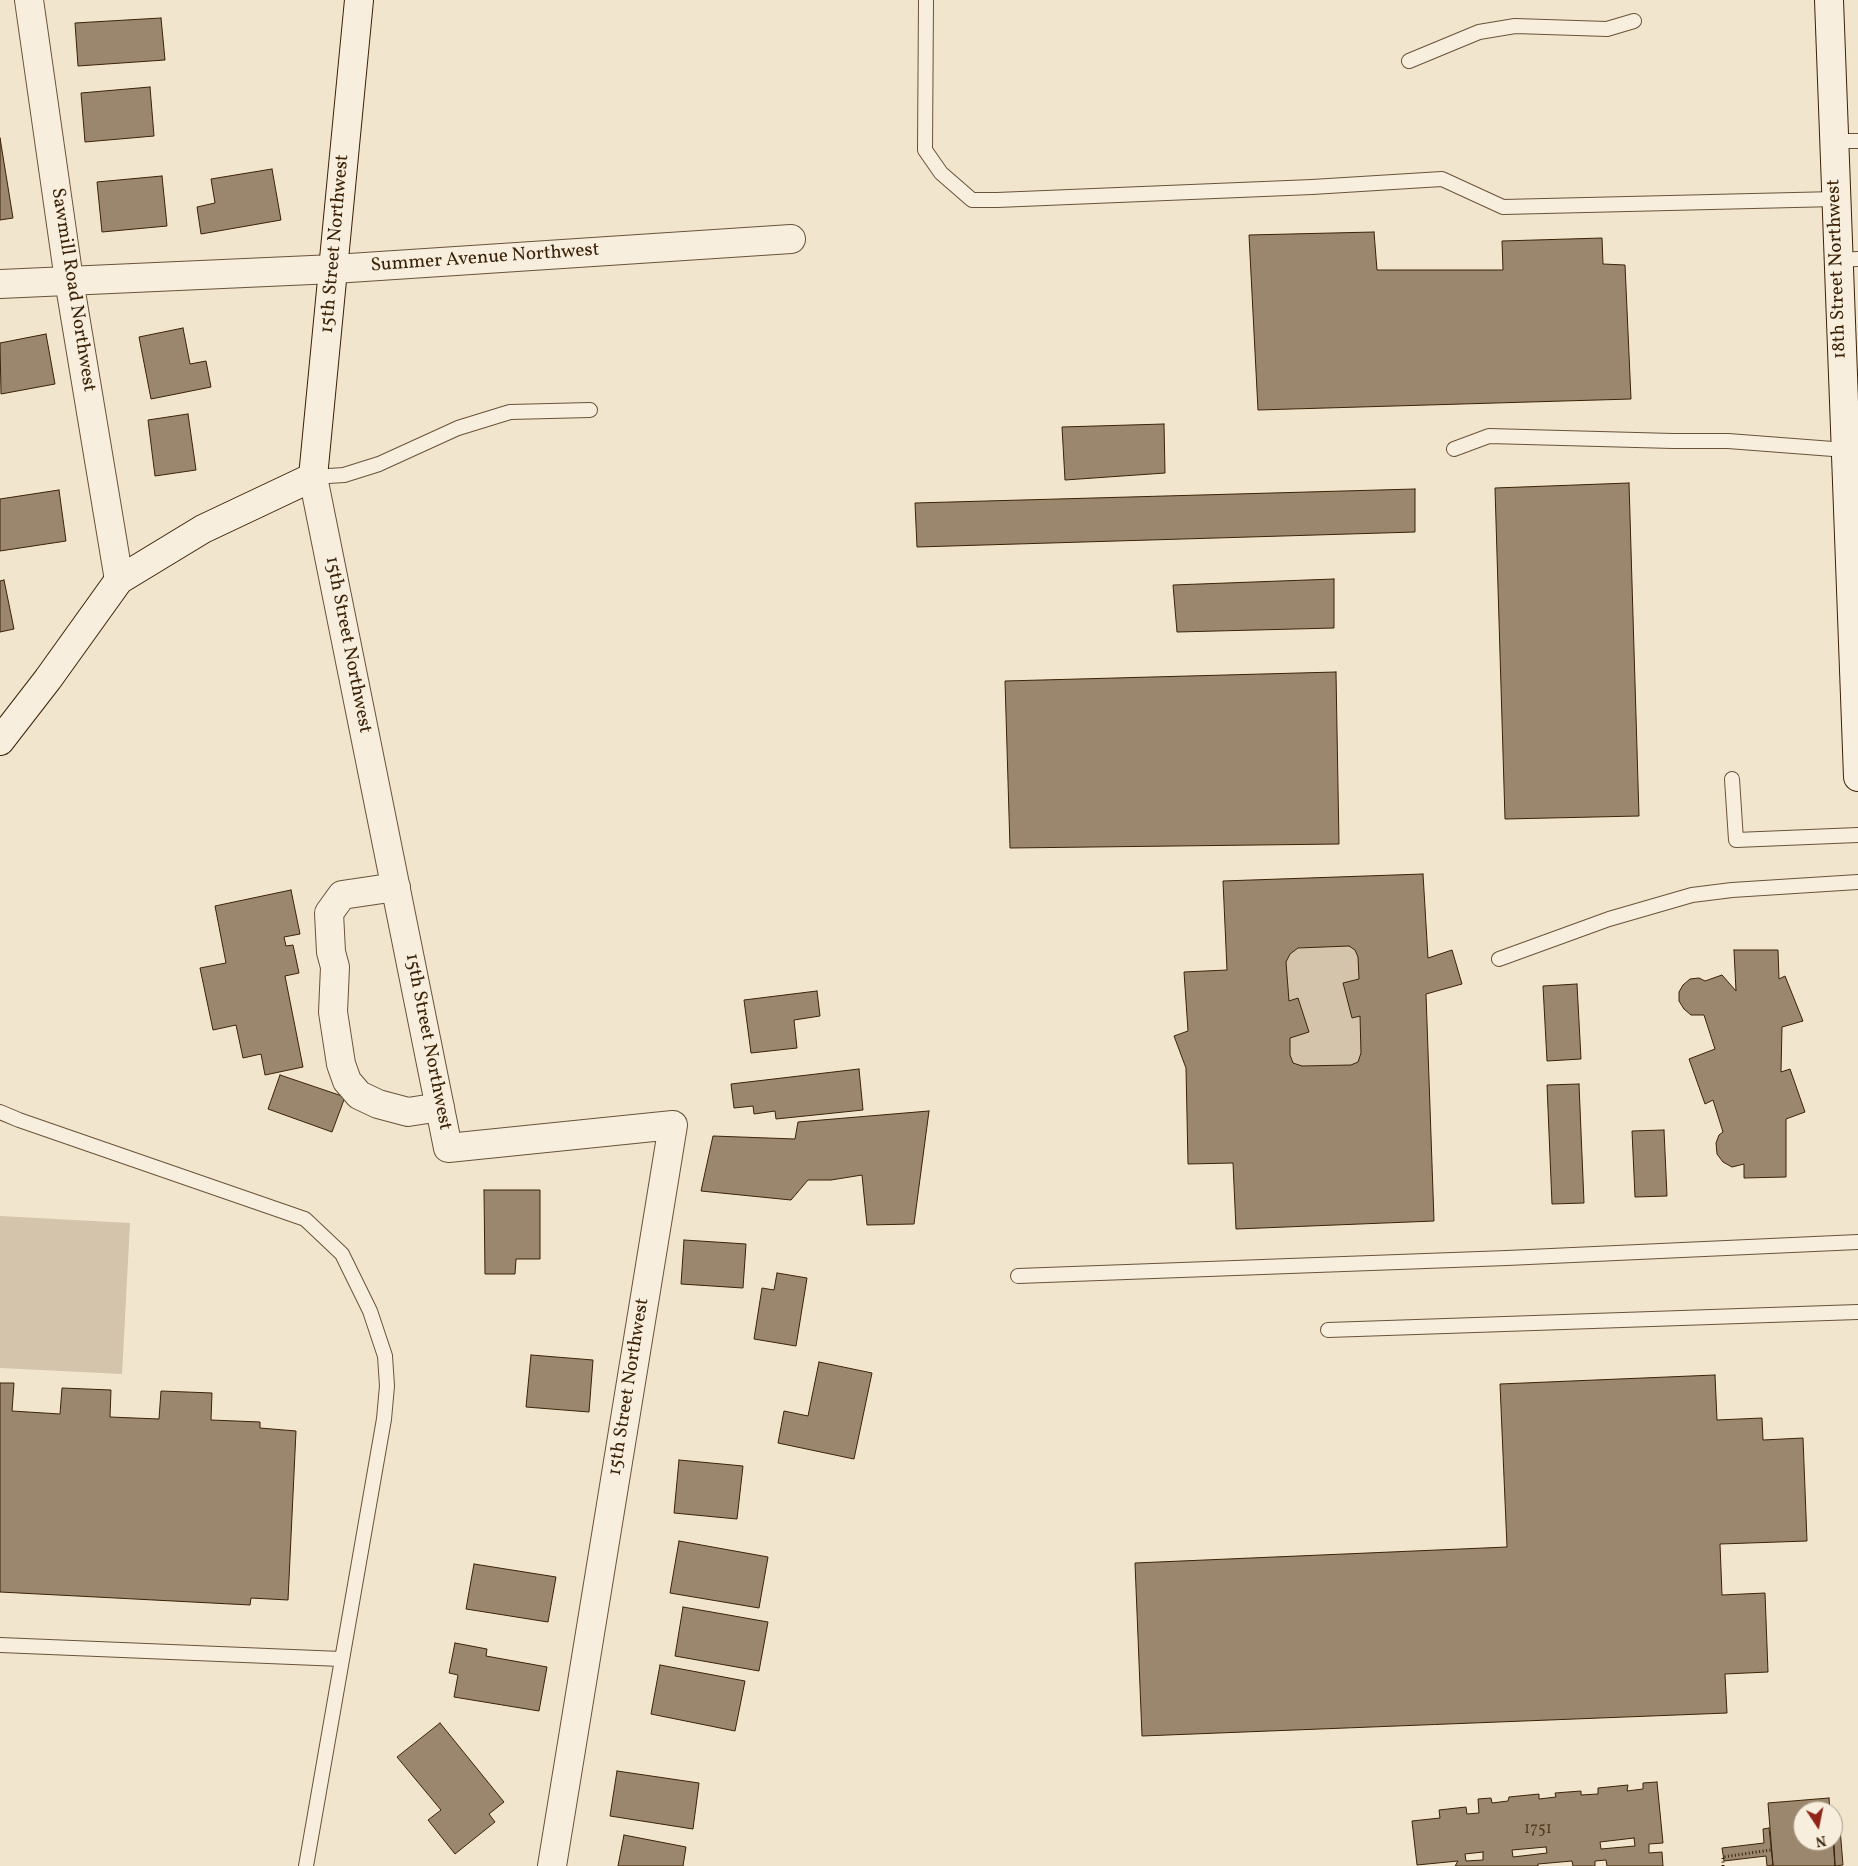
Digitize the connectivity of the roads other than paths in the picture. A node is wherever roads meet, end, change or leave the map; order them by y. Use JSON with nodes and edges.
{"nodes":[{"id":1,"x":29,"y":0,"type":"edge"},
{"id":2,"x":359,"y":0,"type":"edge"},
{"id":3,"x":926,"y":0,"type":"edge"},
{"id":4,"x":1828,"y":0,"type":"edge"},
{"id":5,"x":1634,"y":21,"type":"dead end"},
{"id":6,"x":1409,"y":61,"type":"dead end"},
{"id":7,"x":1846,"y":141,"type":"edge"},
{"id":8,"x":1836,"y":199,"type":"junction"},
{"id":9,"x":791,"y":239,"type":"dead end"},
{"id":10,"x":1848,"y":260,"type":"edge"},
{"id":11,"x":334,"y":269,"type":"junction"},
{"id":12,"x":69,"y":280,"type":"junction"},
{"id":13,"x":0,"y":284,"type":"edge"},
{"id":14,"x":590,"y":410,"type":"dead end"},
{"id":15,"x":1454,"y":449,"type":"dead end"},
{"id":16,"x":1846,"y":450,"type":"junction"},
{"id":17,"x":313,"y":477,"type":"junction"},
{"id":18,"x":119,"y":580,"type":"junction"},
{"id":19,"x":0,"y":741,"type":"edge"},
{"id":20,"x":1858,"y":777,"type":"edge"},
{"id":21,"x":1732,"y":779,"type":"dead end"},
{"id":22,"x":1858,"y":835,"type":"edge"},
{"id":23,"x":1858,"y":882,"type":"edge"},
{"id":24,"x":396,"y":887,"type":"junction"},
{"id":25,"x":1499,"y":959,"type":"dead end"},
{"id":26,"x":440,"y":1106,"type":"junction"},
{"id":27,"x":0,"y":1112,"type":"edge"},
{"id":28,"x":1858,"y":1242,"type":"edge"},
{"id":29,"x":1018,"y":1276,"type":"dead end"},
{"id":30,"x":1858,"y":1312,"type":"edge"},
{"id":31,"x":1328,"y":1330,"type":"dead end"},
{"id":32,"x":0,"y":1645,"type":"edge"},
{"id":33,"x":342,"y":1659,"type":"junction"},
{"id":34,"x":306,"y":1866,"type":"edge"},
{"id":35,"x":552,"y":1866,"type":"edge"}],
"edges":[{"from":1,"to":12,"type":"street","name":"Sawmill Road Northwest"},
{"from":2,"to":11,"type":"street","name":"15th Street Northwest"},
{"from":3,"to":8,"type":"lane"},
{"from":4,"to":7,"type":"street","name":"18th Street Northwest"},
{"from":5,"to":6,"type":"lane"},
{"from":7,"to":8,"type":"street","name":"18th Street Northwest"},
{"from":8,"to":10,"type":"street","name":"18th Street Northwest"},
{"from":9,"to":11,"type":"street","name":"Summer Avenue Northwest"},
{"from":10,"to":16,"type":"street","name":"18th Street Northwest"},
{"from":11,"to":12,"type":"street","name":"Summer Avenue Northwest"},
{"from":11,"to":17,"type":"street","name":"15th Street Northwest"},
{"from":12,"to":13,"type":"street","name":"Summer Avenue Northwest"},
{"from":12,"to":18,"type":"street","name":"Sawmill Road Northwest"},
{"from":14,"to":17,"type":"lane"},
{"from":15,"to":16,"type":"lane"},
{"from":16,"to":20,"type":"street","name":"18th Street Northwest"},
{"from":17,"to":18,"type":"street"},
{"from":17,"to":24,"type":"street","name":"15th Street Northwest"},
{"from":18,"to":19,"type":"street"},
{"from":21,"to":22,"type":"lane"},
{"from":23,"to":25,"type":"lane"},
{"from":24,"to":26,"type":"street","name":"15th Street Northwest"},
{"from":24,"to":26,"type":"street"},
{"from":26,"to":35,"type":"street","name":"15th Street Northwest"},
{"from":27,"to":33,"type":"lane"},
{"from":28,"to":29,"type":"lane"},
{"from":30,"to":31,"type":"lane"},
{"from":32,"to":33,"type":"lane"},
{"from":33,"to":34,"type":"lane"}]}
